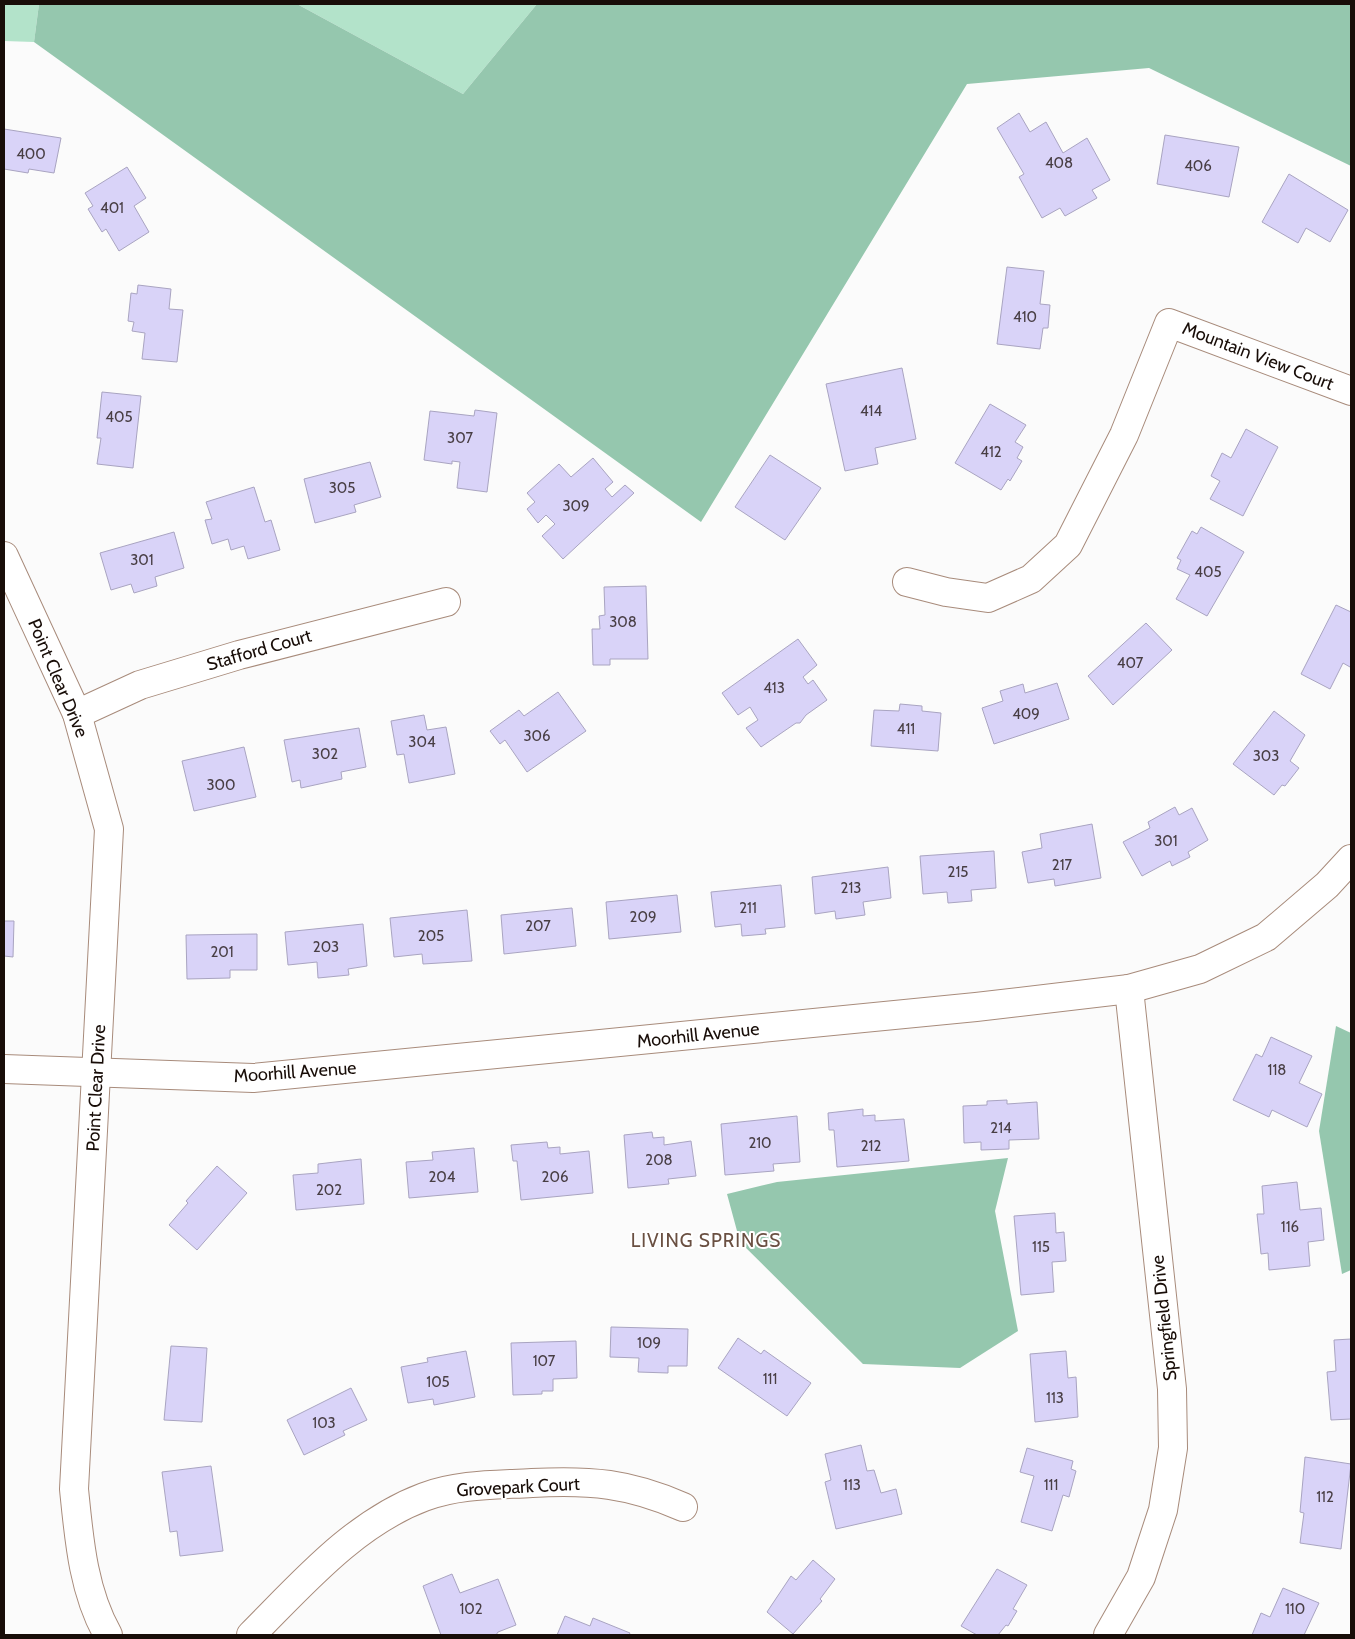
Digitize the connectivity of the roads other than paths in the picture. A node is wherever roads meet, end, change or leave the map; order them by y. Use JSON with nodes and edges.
{"nodes":[{"id":1,"x":1351,"y":391,"type":"edge"},
{"id":2,"x":4,"y":556,"type":"edge"},
{"id":3,"x":906,"y":582,"type":"dead end"},
{"id":4,"x":446,"y":602,"type":"dead end"},
{"id":5,"x":77,"y":714,"type":"junction"},
{"id":6,"x":1351,"y":859,"type":"edge"},
{"id":7,"x":1129,"y":990,"type":"junction"},
{"id":8,"x":4,"y":1069,"type":"edge"},
{"id":9,"x":98,"y":1074,"type":"junction"},
{"id":10,"x":683,"y":1507,"type":"dead end"},
{"id":11,"x":108,"y":1635,"type":"edge"},
{"id":12,"x":251,"y":1635,"type":"edge"},
{"id":13,"x":1108,"y":1635,"type":"edge"}],
"edges":[{"from":1,"to":3,"type":"street","name":"Mountain View Court"},
{"from":2,"to":5,"type":"street","name":"Point Clear Drive"},
{"from":4,"to":5,"type":"street","name":"Stafford Court"},
{"from":5,"to":9,"type":"street","name":"Point Clear Drive"},
{"from":6,"to":7,"type":"street","name":"Moorhill Avenue"},
{"from":7,"to":9,"type":"street","name":"Moorhill Avenue"},
{"from":7,"to":13,"type":"street","name":"Springfield Drive"},
{"from":8,"to":9,"type":"street","name":"Moorhill Avenue"},
{"from":9,"to":11,"type":"street","name":"Point Clear Drive"},
{"from":10,"to":12,"type":"street","name":"Grovepark Court"}]}
